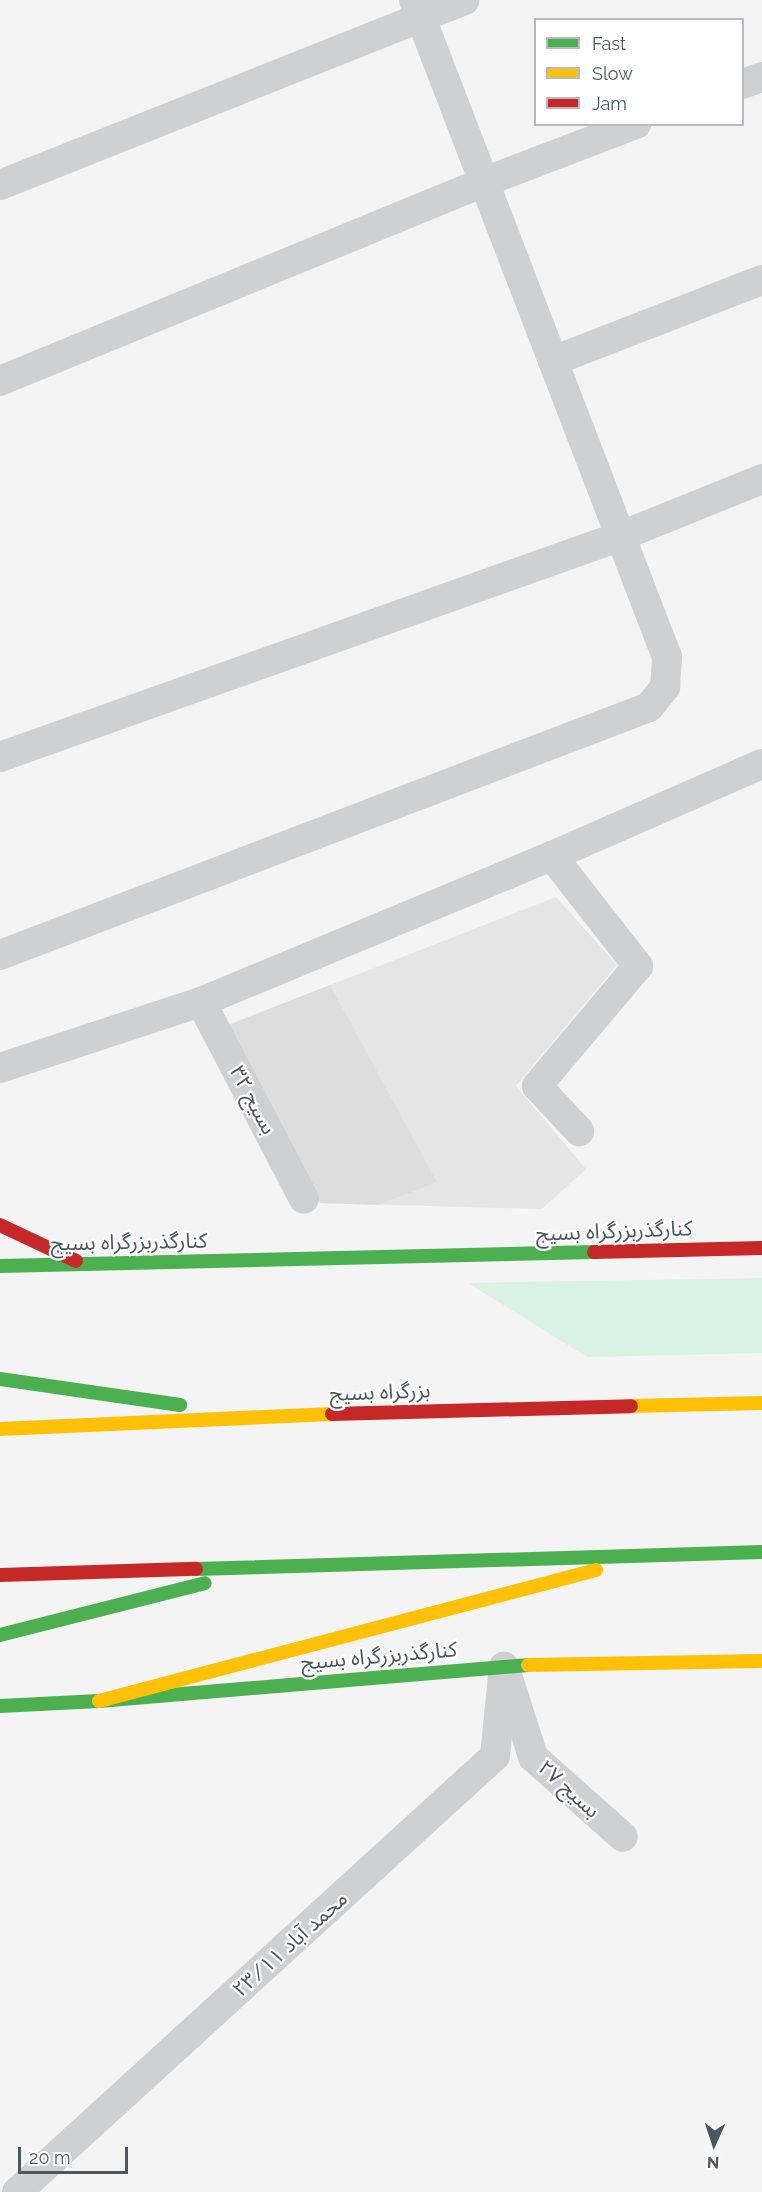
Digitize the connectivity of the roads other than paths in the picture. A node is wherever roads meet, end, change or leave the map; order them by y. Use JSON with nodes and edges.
{"nodes":[{"id":1,"x":464,"y":0,"type":"edge"},
{"id":2,"x":417,"y":9,"type":"edge"},
{"id":3,"x":762,"y":77,"type":"edge"},
{"id":4,"x":744,"y":83,"type":"edge"},
{"id":5,"x":631,"y":126,"type":"edge"},
{"id":6,"x":484,"y":182,"type":"junction"},
{"id":7,"x":0,"y":185,"type":"edge"},
{"id":8,"x":762,"y":280,"type":"edge"},
{"id":9,"x":553,"y":360,"type":"junction"},
{"id":10,"x":0,"y":381,"type":"edge"},
{"id":11,"x":762,"y":479,"type":"edge"},
{"id":12,"x":621,"y":536,"type":"junction"},
{"id":13,"x":0,"y":757,"type":"edge"},
{"id":14,"x":762,"y":764,"type":"edge"},
{"id":15,"x":552,"y":856,"type":"junction"},
{"id":16,"x":0,"y":955,"type":"edge"},
{"id":17,"x":201,"y":1002,"type":"junction"},
{"id":18,"x":0,"y":1068,"type":"edge"},
{"id":19,"x":579,"y":1131,"type":"dead end"},
{"id":20,"x":304,"y":1199,"type":"dead end"},
{"id":21,"x":0,"y":1225,"type":"edge"},
{"id":22,"x":762,"y":1248,"type":"edge"},
{"id":23,"x":81,"y":1263,"type":"junction"},
{"id":24,"x":0,"y":1266,"type":"edge"},
{"id":25,"x":0,"y":1379,"type":"edge"},
{"id":26,"x":762,"y":1403,"type":"edge"},
{"id":27,"x":256,"y":1416,"type":"junction"},
{"id":28,"x":0,"y":1429,"type":"edge"},
{"id":29,"x":762,"y":1552,"type":"edge"},
{"id":30,"x":653,"y":1556,"type":"junction"},
{"id":31,"x":263,"y":1568,"type":"junction"},
{"id":32,"x":0,"y":1575,"type":"edge"},
{"id":33,"x":0,"y":1635,"type":"edge"},
{"id":34,"x":762,"y":1661,"type":"edge"},
{"id":35,"x":504,"y":1666,"type":"junction"},
{"id":36,"x":99,"y":1701,"type":"junction"},
{"id":37,"x":0,"y":1706,"type":"edge"},
{"id":38,"x":623,"y":1838,"type":"dead end"},
{"id":39,"x":17,"y":2192,"type":"edge"}],
"edges":[{"from":1,"to":2,"type":"street"},
{"from":2,"to":6,"type":"street"},
{"from":2,"to":7,"type":"street"},
{"from":3,"to":4,"type":"street"},
{"from":5,"to":6,"type":"street"},
{"from":6,"to":9,"type":"street"},
{"from":6,"to":10,"type":"street"},
{"from":8,"to":9,"type":"street"},
{"from":9,"to":12,"type":"street"},
{"from":11,"to":12,"type":"street"},
{"from":12,"to":13,"type":"street"},
{"from":12,"to":16,"type":"street"},
{"from":14,"to":15,"type":"street"},
{"from":15,"to":17,"type":"street"},
{"from":15,"to":19,"type":"street"},
{"from":17,"to":18,"type":"street"},
{"from":17,"to":20,"type":"street","name":"بسیج ۳۲"},
{"from":21,"to":23,"type":"main road"},
{"from":22,"to":23,"type":"main road","name":"کنارگذربزرگراه بسیج"},
{"from":23,"to":24,"type":"main road","name":"کنارگذربزرگراه بسیج"},
{"from":25,"to":27,"type":"main road"},
{"from":26,"to":27,"type":"main road","name":"بزرگراه بسیج"},
{"from":27,"to":28,"type":"main road","name":"بزرگراه بسیج"},
{"from":29,"to":30,"type":"main road"},
{"from":30,"to":31,"type":"main road"},
{"from":30,"to":36,"type":"main road"},
{"from":31,"to":32,"type":"main road"},
{"from":31,"to":33,"type":"main road"},
{"from":34,"to":35,"type":"main road","name":"کنارگذربزرگراه بسیج"},
{"from":35,"to":36,"type":"main road","name":"کنارگذربزرگراه بسیج"},
{"from":35,"to":38,"type":"street","name":"بسیج ۲۷"},
{"from":35,"to":39,"type":"street","name":"محمد آباد ۲۳/۱۱"},
{"from":36,"to":37,"type":"main road","name":"کنارگذربزرگراه بسیج"}]}
